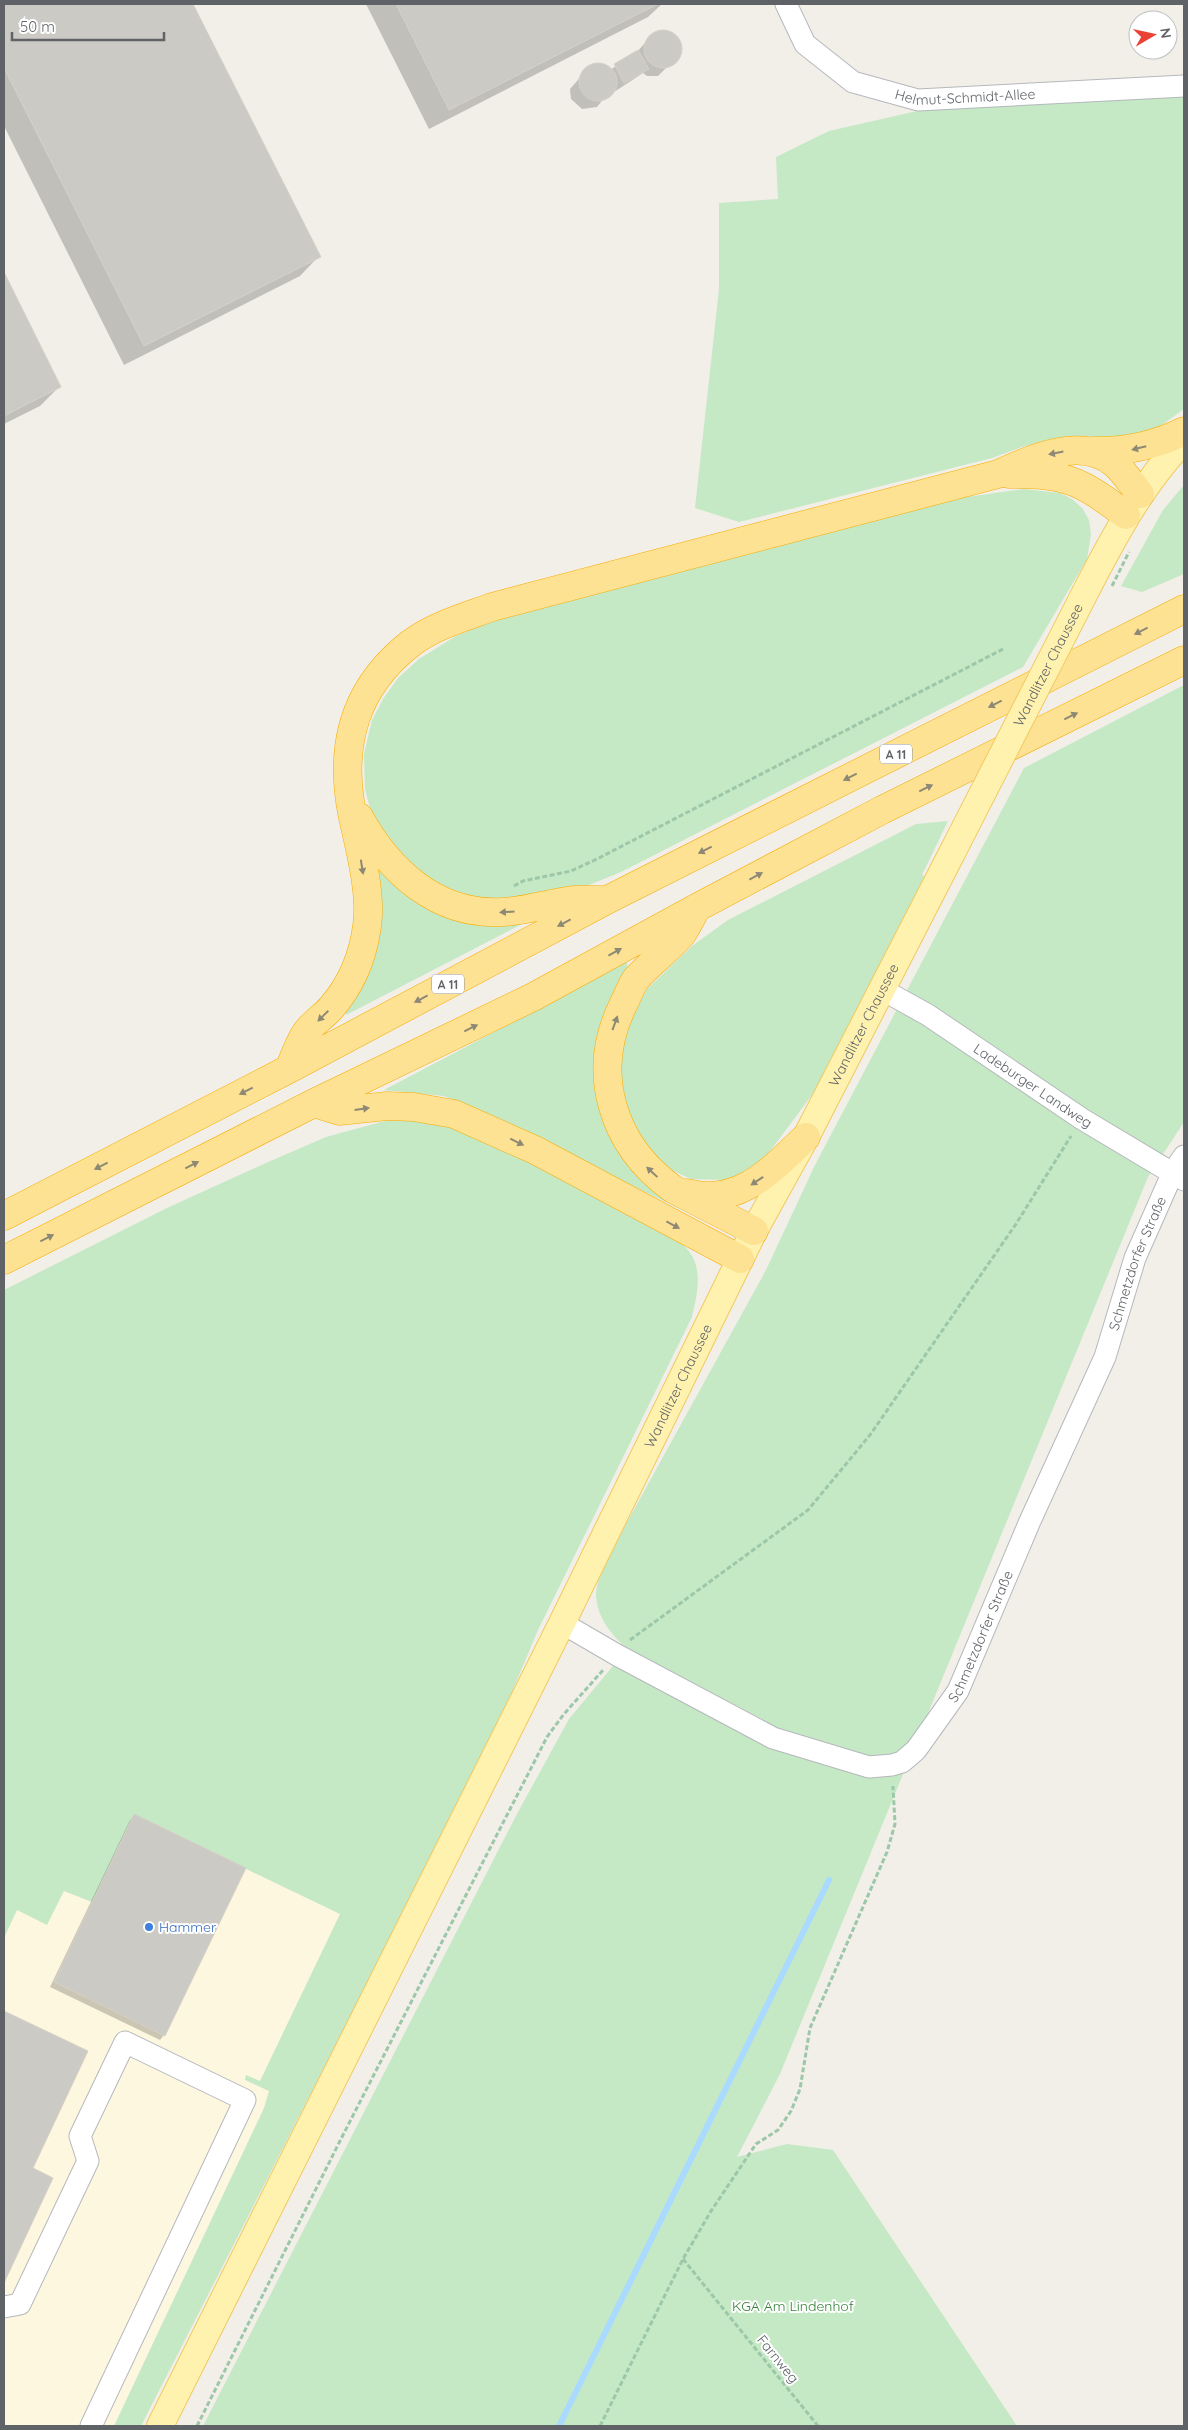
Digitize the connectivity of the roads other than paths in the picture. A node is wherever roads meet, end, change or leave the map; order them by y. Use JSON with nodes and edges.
{"nodes":[{"id":1,"x":786,"y":4,"type":"edge"},
{"id":2,"x":1184,"y":86,"type":"edge"},
{"id":3,"x":1184,"y":431,"type":"edge"},
{"id":4,"x":1184,"y":440,"type":"edge"},
{"id":5,"x":1082,"y":451,"type":"junction"},
{"id":6,"x":998,"y":474,"type":"junction"},
{"id":7,"x":1133,"y":504,"type":"junction"},
{"id":8,"x":1184,"y":609,"type":"edge"},
{"id":9,"x":1184,"y":660,"type":"edge"},
{"id":10,"x":350,"y":802,"type":"junction"},
{"id":11,"x":608,"y":900,"type":"junction"},
{"id":12,"x":698,"y":907,"type":"junction"},
{"id":13,"x":883,"y":990,"type":"junction"},
{"id":14,"x":289,"y":1069,"type":"junction"},
{"id":15,"x":314,"y":1103,"type":"junction"},
{"id":16,"x":806,"y":1137,"type":"junction"},
{"id":17,"x":1181,"y":1169,"type":"edge"},
{"id":18,"x":673,"y":1189,"type":"junction"},
{"id":19,"x":4,"y":1216,"type":"edge"},
{"id":20,"x":754,"y":1231,"type":"junction"},
{"id":21,"x":740,"y":1259,"type":"junction"},
{"id":22,"x":4,"y":1260,"type":"edge"},
{"id":23,"x":562,"y":1623,"type":"junction"},
{"id":24,"x":4,"y":2307,"type":"edge"},
{"id":25,"x":165,"y":2416,"type":"edge"},
{"id":26,"x":91,"y":2426,"type":"edge"}],
"edges":[{"from":1,"to":2,"type":"street","name":"Helmut-Schmidt-Allee"},
{"from":3,"to":5,"type":"highway","one_way":true},
{"from":4,"to":7,"type":"main road","name":"Wandlitzer Chaussee"},
{"from":5,"to":6,"type":"highway","one_way":true},
{"from":5,"to":7,"type":"highway"},
{"from":6,"to":7,"type":"highway"},
{"from":6,"to":10,"type":"highway"},
{"from":7,"to":13,"type":"main road","name":"Wandlitzer Chaussee","bridge":true},
{"from":8,"to":11,"type":"highway","number":"A 11","one_way":true},
{"from":12,"to":9,"type":"highway","one_way":true},
{"from":11,"to":10,"type":"highway","one_way":true},
{"from":10,"to":14,"type":"highway","one_way":true},
{"from":11,"to":14,"type":"highway","number":"A 11","one_way":true},
{"from":15,"to":12,"type":"highway","one_way":true},
{"from":18,"to":12,"type":"highway","one_way":true},
{"from":13,"to":16,"type":"main road","name":"Wandlitzer Chaussee"},
{"from":13,"to":17,"type":"street","name":"Ladeburger Landweg"},
{"from":14,"to":19,"type":"highway","number":"A 11","one_way":true},
{"from":15,"to":21,"type":"highway","one_way":true},
{"from":22,"to":15,"type":"highway","one_way":true},
{"from":16,"to":18,"type":"highway","one_way":true},
{"from":16,"to":20,"type":"main road","name":"Wandlitzer Chaussee"},
{"from":17,"to":23,"type":"street","name":"Schmetzdorfer Straße"},
{"from":18,"to":20,"type":"highway"},
{"from":20,"to":21,"type":"main road","name":"Wandlitzer Chaussee"},
{"from":21,"to":23,"type":"main road","name":"Wandlitzer Chaussee"},
{"from":23,"to":25,"type":"main road","name":"Wandlitzer Chaussee"},
{"from":24,"to":26,"type":"street"}]}
